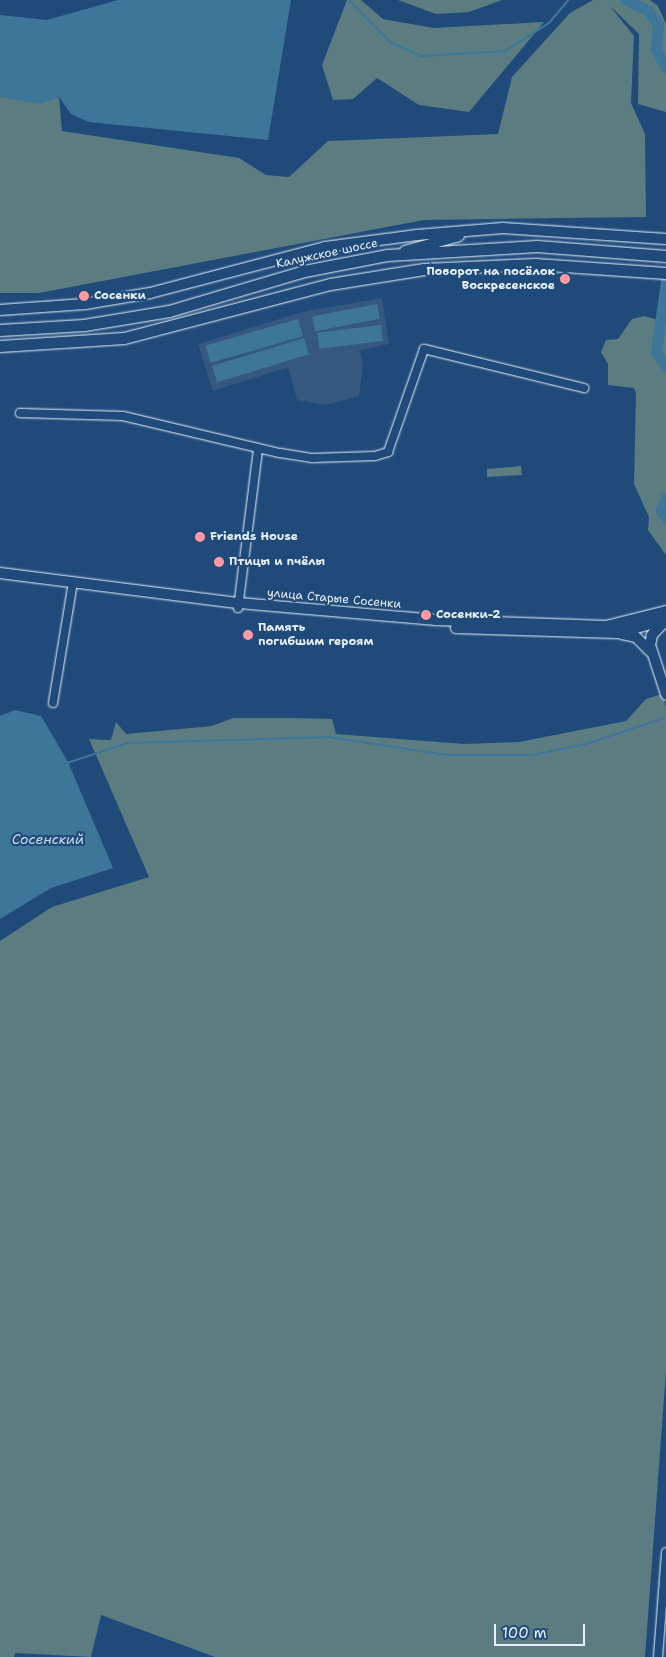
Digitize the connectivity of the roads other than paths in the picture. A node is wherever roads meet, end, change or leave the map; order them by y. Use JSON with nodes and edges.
{"nodes":[{"id":1,"x":486,"y":230,"type":"junction"},
{"id":2,"x":666,"y":239,"type":"edge"},
{"id":3,"x":387,"y":255,"type":"junction"},
{"id":4,"x":666,"y":256,"type":"edge"},
{"id":5,"x":666,"y":273,"type":"edge"},
{"id":6,"x":0,"y":310,"type":"edge"},
{"id":7,"x":0,"y":330,"type":"edge"},
{"id":8,"x":0,"y":346,"type":"edge"},
{"id":9,"x":584,"y":388,"type":"dead end"},
{"id":10,"x":20,"y":413,"type":"dead end"},
{"id":11,"x":258,"y":449,"type":"junction"},
{"id":12,"x":0,"y":573,"type":"edge"},
{"id":13,"x":0,"y":579,"type":"edge"},
{"id":14,"x":72,"y":588,"type":"junction"},
{"id":15,"x":238,"y":605,"type":"junction"},
{"id":16,"x":666,"y":611,"type":"edge"},
{"id":17,"x":666,"y":620,"type":"edge"},
{"id":18,"x":617,"y":633,"type":"junction"},
{"id":19,"x":652,"y":653,"type":"junction"},
{"id":20,"x":666,"y":694,"type":"edge"},
{"id":21,"x":53,"y":703,"type":"dead end"},
{"id":22,"x":666,"y":1552,"type":"edge"},
{"id":23,"x":658,"y":1657,"type":"edge"}],
"edges":[{"from":1,"to":2,"type":"main road"},
{"from":1,"to":3,"type":"main road"},
{"from":1,"to":6,"type":"main road"},
{"from":3,"to":4,"type":"highway","name":"Калужское шоссе"},
{"from":3,"to":7,"type":"highway","name":"Калужское шоссе"},
{"from":5,"to":8,"type":"highway"},
{"from":9,"to":11,"type":"street"},
{"from":10,"to":11,"type":"street"},
{"from":11,"to":15,"type":"street"},
{"from":12,"to":15,"type":"main road","name":"улица Старые Сосенки"},
{"from":13,"to":14,"type":"main road","name":"улица Старые Сосенки"},
{"from":14,"to":15,"type":"main road","name":"улица Старые Сосенки"},
{"from":14,"to":21,"type":"street"},
{"from":15,"to":16,"type":"main road","name":"улица Старые Сосенки"},
{"from":15,"to":18,"type":"main road","name":"улица Старые Сосенки"},
{"from":17,"to":18,"type":"main road","name":"улица Старые Сосенки"},
{"from":17,"to":19,"type":"main road"},
{"from":18,"to":19,"type":"main road"},
{"from":19,"to":20,"type":"main road"},
{"from":22,"to":23,"type":"street"}]}
